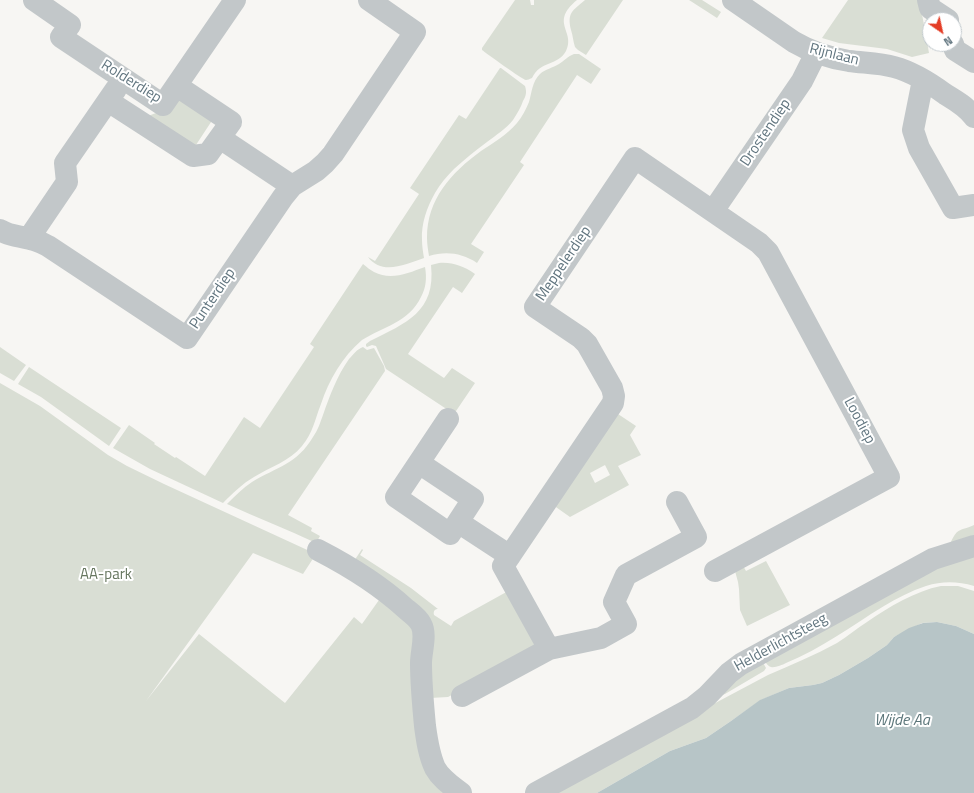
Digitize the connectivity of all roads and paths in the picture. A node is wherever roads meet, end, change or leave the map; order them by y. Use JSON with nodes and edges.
{"nodes":[{"id":1,"x":34,"y":0,"type":"edge"},
{"id":2,"x":235,"y":0,"type":"edge"},
{"id":3,"x":369,"y":0,"type":"edge"},
{"id":4,"x":734,"y":0,"type":"edge"},
{"id":5,"x":928,"y":0,"type":"edge"},
{"id":6,"x":936,"y":12,"type":"edge"},
{"id":7,"x":958,"y":52,"type":"edge"},
{"id":8,"x":816,"y":53,"type":"junction"},
{"id":9,"x":974,"y":62,"type":"edge"},
{"id":10,"x":123,"y":78,"type":"junction"},
{"id":11,"x":923,"y":80,"type":"junction"},
{"id":12,"x":177,"y":86,"type":"junction"},
{"id":13,"x":108,"y":101,"type":"junction"},
{"id":14,"x":974,"y":117,"type":"edge"},
{"id":15,"x":220,"y":138,"type":"junction"},
{"id":16,"x":292,"y":186,"type":"junction"},
{"id":17,"x":974,"y":205,"type":"edge"},
{"id":18,"x":713,"y":211,"type":"junction"},
{"id":19,"x":0,"y":230,"type":"edge"},
{"id":20,"x":29,"y":238,"type":"junction"},
{"id":21,"x":448,"y":419,"type":"dead end"},
{"id":22,"x":419,"y":463,"type":"junction"},
{"id":23,"x":677,"y":502,"type":"dead end"},
{"id":24,"x":458,"y":522,"type":"junction"},
{"id":25,"x":974,"y":546,"type":"edge"},
{"id":26,"x":318,"y":550,"type":"dead end"},
{"id":27,"x":510,"y":556,"type":"junction"},
{"id":28,"x":715,"y":571,"type":"dead end"},
{"id":29,"x":549,"y":649,"type":"junction"},
{"id":30,"x":462,"y":696,"type":"dead end"},
{"id":31,"x":461,"y":793,"type":"edge"},
{"id":32,"x":536,"y":793,"type":"edge"}],
"edges":[{"from":1,"to":10,"type":"street","name":"Rolderdiep"},
{"from":2,"to":12,"type":"street","name":"Rolderdiep"},
{"from":3,"to":16,"type":"street","name":"Punterdiep"},
{"from":4,"to":8,"type":"street","name":"Rijnlaan"},
{"from":5,"to":6,"type":"street"},
{"from":7,"to":9,"type":"street"},
{"from":8,"to":11,"type":"street","name":"Rijnlaan"},
{"from":8,"to":18,"type":"street","name":"Drostendiep"},
{"from":10,"to":12,"type":"street","name":"Rolderdiep"},
{"from":10,"to":13,"type":"street"},
{"from":11,"to":14,"type":"street","name":"Rijnlaan"},
{"from":11,"to":17,"type":"street"},
{"from":12,"to":15,"type":"street"},
{"from":13,"to":15,"type":"street"},
{"from":13,"to":20,"type":"street"},
{"from":15,"to":16,"type":"street"},
{"from":16,"to":20,"type":"street","name":"Punterdiep"},
{"from":18,"to":27,"type":"street","name":"Meppelerdiep"},
{"from":18,"to":28,"type":"street","name":"Loodiep"},
{"from":19,"to":20,"type":"street","name":"Punterdiep"},
{"from":21,"to":22,"type":"street"},
{"from":22,"to":24,"type":"street"},
{"from":22,"to":24,"type":"street"},
{"from":23,"to":29,"type":"street"},
{"from":24,"to":27,"type":"street"},
{"from":25,"to":32,"type":"street","name":"Helderlichtsteeg"},
{"from":26,"to":31,"type":"street"},
{"from":27,"to":29,"type":"street","name":"Meppelerdiep"},
{"from":29,"to":30,"type":"street"}]}
